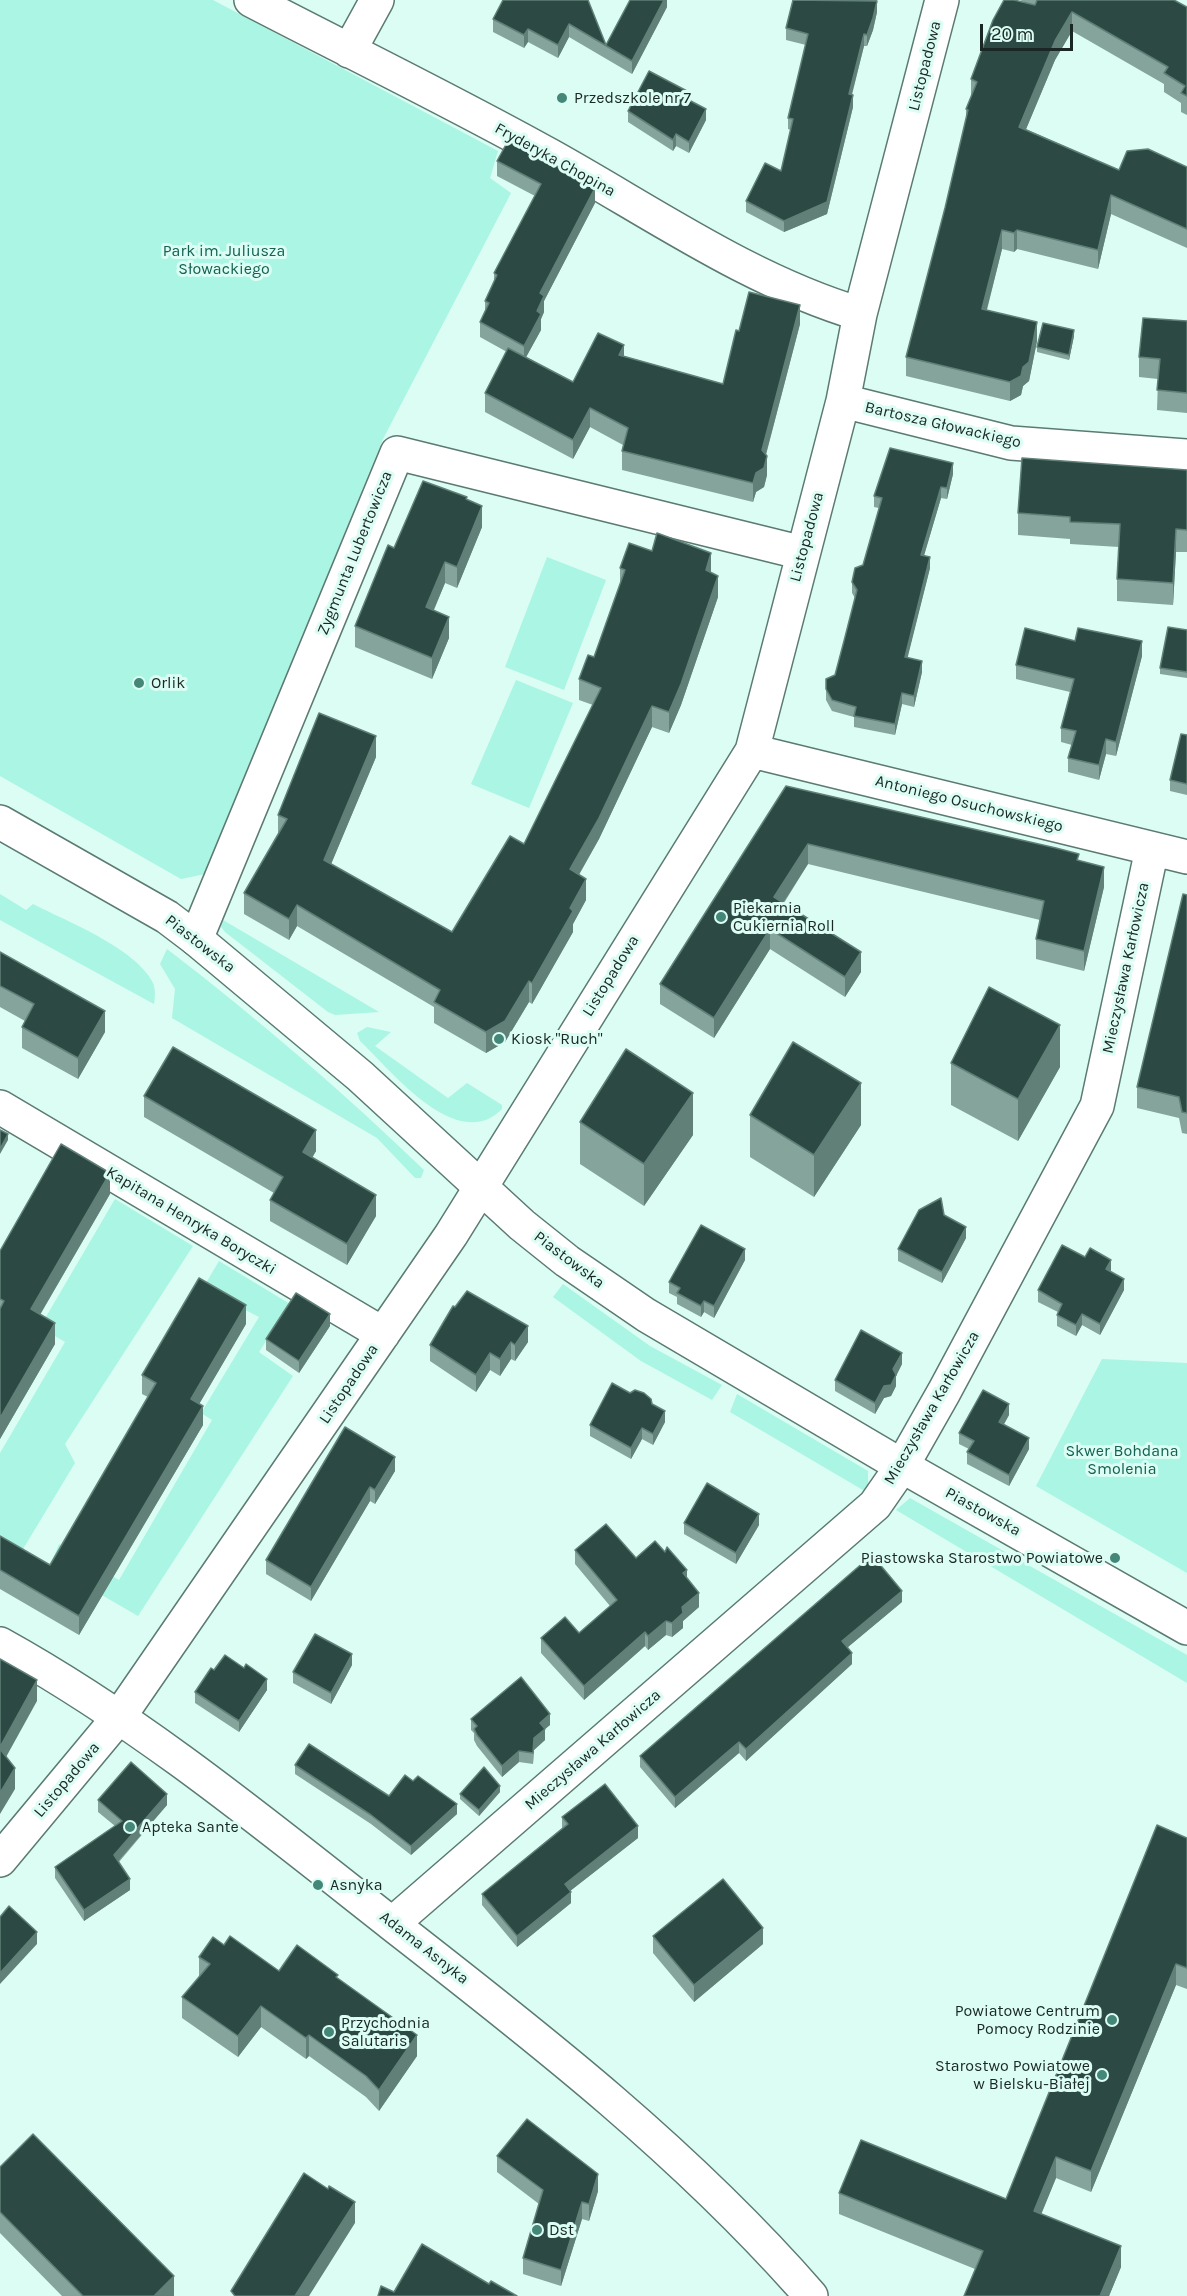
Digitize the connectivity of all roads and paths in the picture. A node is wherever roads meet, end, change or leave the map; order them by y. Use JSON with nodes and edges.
{"nodes":[{"id":1,"x":252,"y":0,"type":"edge"},
{"id":2,"x":377,"y":0,"type":"edge"},
{"id":3,"x":942,"y":0,"type":"edge"},
{"id":4,"x":349,"y":51,"type":"junction"},
{"id":5,"x":860,"y":314,"type":"junction"},
{"id":6,"x":843,"y":401,"type":"junction"},
{"id":7,"x":1187,"y":456,"type":"edge"},
{"id":8,"x":802,"y":553,"type":"junction"},
{"id":9,"x":752,"y":751,"type":"junction"},
{"id":10,"x":0,"y":822,"type":"edge"},
{"id":11,"x":1152,"y":849,"type":"junction"},
{"id":12,"x":1187,"y":857,"type":"edge"},
{"id":13,"x":196,"y":939,"type":"junction"},
{"id":14,"x":0,"y":1107,"type":"edge"},
{"id":15,"x":480,"y":1187,"type":"junction"},
{"id":16,"x":383,"y":1334,"type":"junction"},
{"id":17,"x":902,"y":1466,"type":"junction"},
{"id":18,"x":1187,"y":1628,"type":"edge"},
{"id":19,"x":0,"y":1644,"type":"edge"},
{"id":20,"x":119,"y":1717,"type":"junction"},
{"id":21,"x":0,"y":1860,"type":"edge"},
{"id":22,"x":392,"y":1924,"type":"junction"},
{"id":23,"x":811,"y":2296,"type":"edge"}],
"edges":[{"from":1,"to":4,"type":"street","name":"Fryderyka Chopina"},
{"from":2,"to":4,"type":"street"},
{"from":3,"to":5,"type":"street","name":"Listopadowa"},
{"from":4,"to":5,"type":"street","name":"Fryderyka Chopina"},
{"from":5,"to":6,"type":"street","name":"Listopadowa"},
{"from":6,"to":7,"type":"street","name":"Bartosza Głowackiego"},
{"from":6,"to":8,"type":"street","name":"Listopadowa"},
{"from":8,"to":9,"type":"street","name":"Listopadowa"},
{"from":8,"to":13,"type":"street","name":"Zygmunta Lubertowicza"},
{"from":9,"to":11,"type":"street","name":"Antoniego Osuchowskiego"},
{"from":9,"to":15,"type":"street","name":"Listopadowa"},
{"from":10,"to":13,"type":"street","name":"Piastowska"},
{"from":11,"to":12,"type":"street","name":"Antoniego Osuchowskiego"},
{"from":11,"to":17,"type":"street","name":"Mieczysława Karłowicza"},
{"from":13,"to":15,"type":"street","name":"Piastowska"},
{"from":14,"to":16,"type":"street","name":"Kapitana Henryka Boryczki"},
{"from":15,"to":16,"type":"street","name":"Listopadowa"},
{"from":15,"to":17,"type":"street","name":"Piastowska"},
{"from":16,"to":20,"type":"street","name":"Listopadowa"},
{"from":17,"to":18,"type":"street","name":"Piastowska"},
{"from":17,"to":22,"type":"street","name":"Mieczysława Karłowicza"},
{"from":19,"to":20,"type":"street","name":"Adama Asnyka"},
{"from":20,"to":21,"type":"street","name":"Listopadowa"},
{"from":20,"to":22,"type":"street","name":"Adama Asnyka"},
{"from":22,"to":23,"type":"street","name":"Adama Asnyka"}]}
